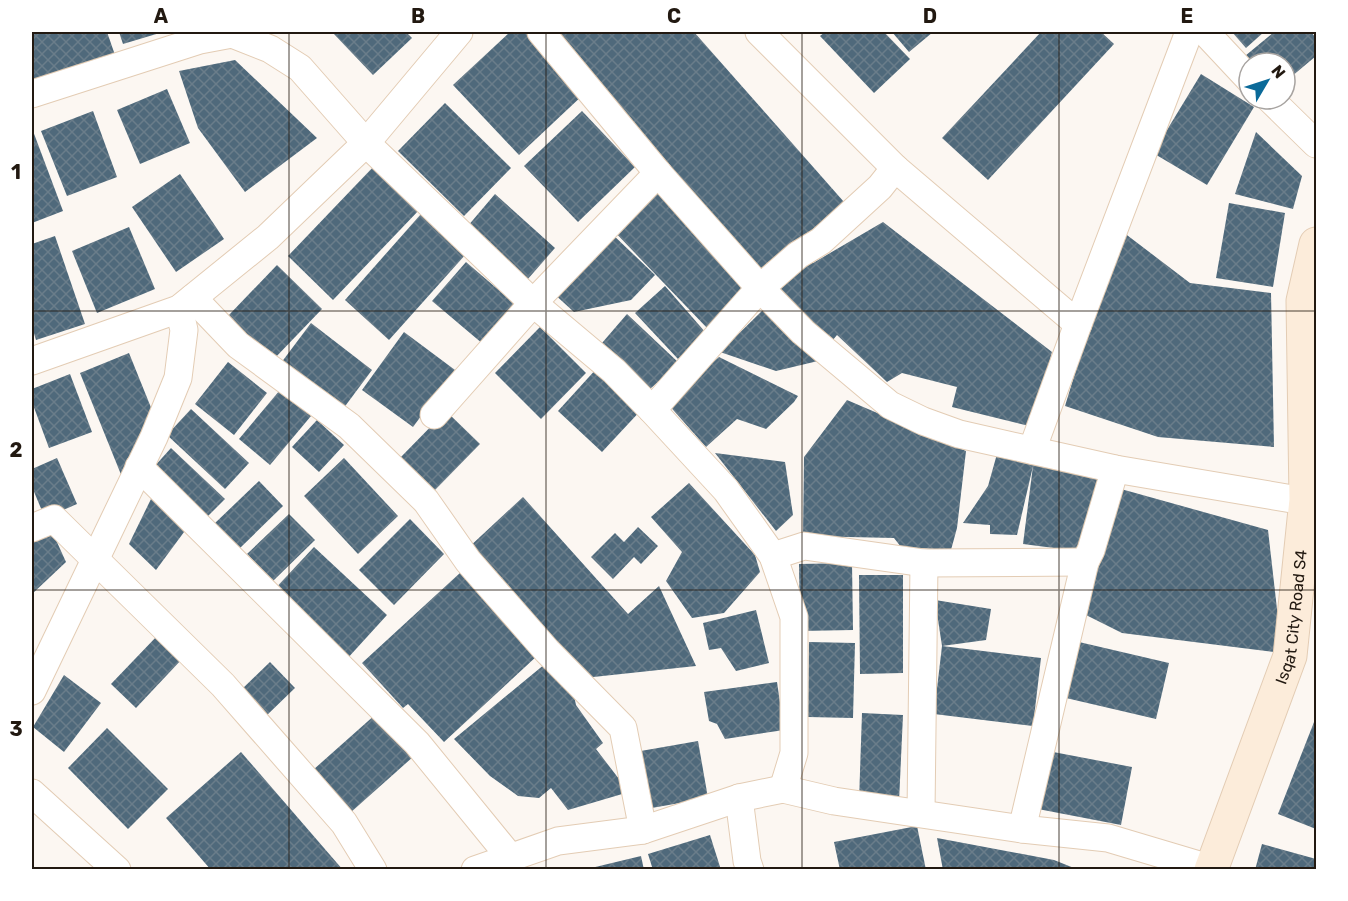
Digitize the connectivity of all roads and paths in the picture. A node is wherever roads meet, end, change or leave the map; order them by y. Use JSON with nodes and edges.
{"nodes":[{"id":1,"x":459,"y":32,"type":"edge"},
{"id":2,"x":541,"y":32,"type":"edge"},
{"id":3,"x":759,"y":32,"type":"edge"},
{"id":4,"x":1189,"y":32,"type":"edge"},
{"id":5,"x":1205,"y":32,"type":"edge"},
{"id":6,"x":1237,"y":66,"type":"edge"},
{"id":7,"x":32,"y":94,"type":"edge"},
{"id":8,"x":1283,"y":111,"type":"edge"},
{"id":9,"x":366,"y":143,"type":"junction"},
{"id":10,"x":1317,"y":144,"type":"edge"},
{"id":11,"x":895,"y":168,"type":"junction"},
{"id":12,"x":658,"y":173,"type":"junction"},
{"id":13,"x":1317,"y":244,"type":"edge"},
{"id":14,"x":1313,"y":277,"type":"edge"},
{"id":15,"x":760,"y":288,"type":"junction"},
{"id":16,"x":533,"y":303,"type":"junction"},
{"id":17,"x":186,"y":304,"type":"junction"},
{"id":18,"x":1078,"y":324,"type":"junction"},
{"id":19,"x":32,"y":361,"type":"edge"},
{"id":20,"x":652,"y":410,"type":"junction"},
{"id":21,"x":434,"y":415,"type":"dead end"},
{"id":22,"x":1032,"y":450,"type":"junction"},
{"id":23,"x":139,"y":467,"type":"junction"},
{"id":24,"x":1115,"y":469,"type":"junction"},
{"id":25,"x":1311,"y":502,"type":"edge"},
{"id":26,"x":32,"y":528,"type":"edge"},
{"id":27,"x":773,"y":556,"type":"junction"},
{"id":28,"x":95,"y":558,"type":"junction"},
{"id":29,"x":1085,"y":562,"type":"junction"},
{"id":30,"x":924,"y":563,"type":"junction"},
{"id":31,"x":32,"y":691,"type":"edge"},
{"id":32,"x":783,"y":789,"type":"junction"},
{"id":33,"x":32,"y":793,"type":"edge"},
{"id":34,"x":739,"y":798,"type":"junction"},
{"id":35,"x":921,"y":813,"type":"junction"},
{"id":36,"x":1022,"y":829,"type":"junction"},
{"id":37,"x":643,"y":830,"type":"junction"},
{"id":38,"x":510,"y":858,"type":"junction"},
{"id":39,"x":1212,"y":869,"type":"edge"},
{"id":40,"x":117,"y":870,"type":"edge"},
{"id":41,"x":373,"y":870,"type":"edge"},
{"id":42,"x":475,"y":870,"type":"edge"},
{"id":43,"x":750,"y":870,"type":"edge"}],
"edges":[{"from":1,"to":9,"type":"street"},
{"from":2,"to":12,"type":"street"},
{"from":3,"to":11,"type":"street"},
{"from":4,"to":18,"type":"street"},
{"from":5,"to":6,"type":"street"},
{"from":7,"to":9,"type":"street"},
{"from":8,"to":10,"type":"street"},
{"from":9,"to":16,"type":"street"},
{"from":9,"to":17,"type":"street"},
{"from":11,"to":15,"type":"street"},
{"from":11,"to":18,"type":"street"},
{"from":12,"to":15,"type":"street"},
{"from":12,"to":16,"type":"street"},
{"from":13,"to":14,"type":"street","name":"Isqat City Road S4"},
{"from":14,"to":25,"type":"street","name":"Isqat City Road S4"},
{"from":15,"to":20,"type":"street"},
{"from":15,"to":22,"type":"street"},
{"from":16,"to":20,"type":"street"},
{"from":16,"to":21,"type":"street"},
{"from":17,"to":19,"type":"street"},
{"from":17,"to":23,"type":"street"},
{"from":17,"to":37,"type":"street"},
{"from":18,"to":22,"type":"street"},
{"from":20,"to":27,"type":"street"},
{"from":22,"to":24,"type":"street"},
{"from":23,"to":28,"type":"street"},
{"from":23,"to":38,"type":"street"},
{"from":24,"to":25,"type":"street"},
{"from":24,"to":29,"type":"street"},
{"from":25,"to":39,"type":"street","name":"Isqat City Road S4"},
{"from":26,"to":28,"type":"street"},
{"from":27,"to":30,"type":"street"},
{"from":27,"to":32,"type":"street"},
{"from":28,"to":31,"type":"street"},
{"from":28,"to":41,"type":"street"},
{"from":29,"to":30,"type":"street"},
{"from":29,"to":36,"type":"street"},
{"from":30,"to":35,"type":"street"},
{"from":32,"to":34,"type":"street"},
{"from":32,"to":35,"type":"street"},
{"from":33,"to":40,"type":"street"},
{"from":34,"to":37,"type":"street"},
{"from":34,"to":43,"type":"street"},
{"from":35,"to":36,"type":"street"},
{"from":36,"to":39,"type":"street"},
{"from":37,"to":38,"type":"street"},
{"from":38,"to":42,"type":"street"}]}
